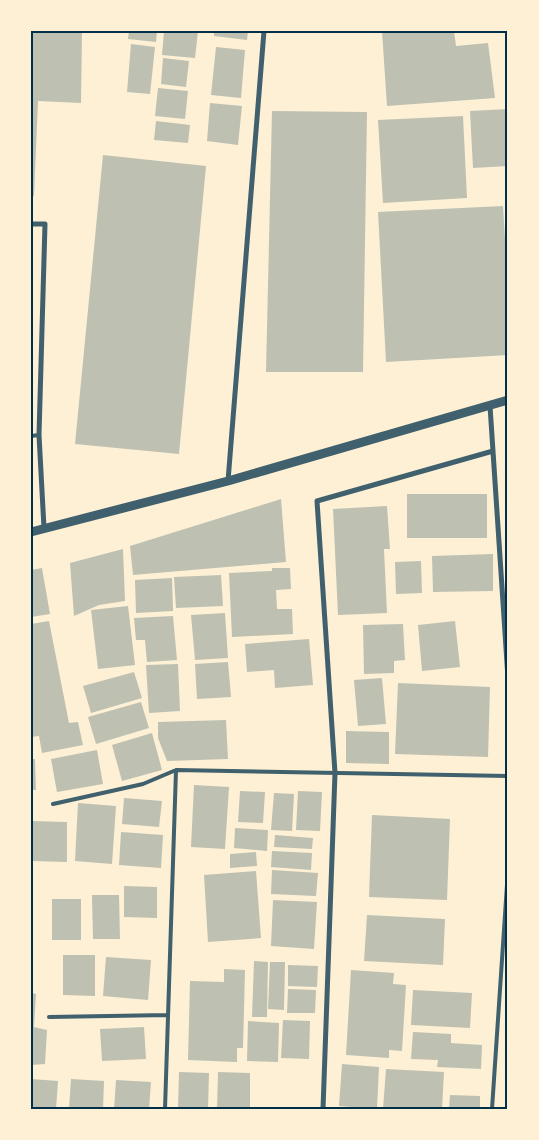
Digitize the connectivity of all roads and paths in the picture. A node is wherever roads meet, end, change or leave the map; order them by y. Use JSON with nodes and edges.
{"nodes":[{"id":1,"x":264,"y":31,"type":"edge"},
{"id":2,"x":31,"y":224,"type":"edge"},
{"id":3,"x":508,"y":400,"type":"edge"},
{"id":4,"x":490,"y":406,"type":"junction"},
{"id":5,"x":39,"y":435,"type":"junction"},
{"id":6,"x":31,"y":436,"type":"edge"},
{"id":7,"x":493,"y":451,"type":"junction"},
{"id":8,"x":228,"y":481,"type":"junction"},
{"id":9,"x":44,"y":528,"type":"junction"},
{"id":10,"x":31,"y":532,"type":"edge"},
{"id":11,"x":508,"y":678,"type":"edge"},
{"id":12,"x":176,"y":770,"type":"junction"},
{"id":13,"x":335,"y":773,"type":"junction"},
{"id":14,"x":508,"y":776,"type":"edge"},
{"id":15,"x":53,"y":804,"type":"dead end"},
{"id":16,"x":508,"y":870,"type":"edge"},
{"id":17,"x":506,"y":935,"type":"edge"},
{"id":18,"x":168,"y":1015,"type":"junction"},
{"id":19,"x":49,"y":1017,"type":"dead end"},
{"id":20,"x":165,"y":1109,"type":"edge"},
{"id":21,"x":323,"y":1109,"type":"edge"},
{"id":22,"x":492,"y":1109,"type":"edge"}],
"edges":[{"from":1,"to":8,"type":"street"},
{"from":2,"to":5,"type":"street"},
{"from":3,"to":4,"type":"street"},
{"from":4,"to":7,"type":"street"},
{"from":4,"to":8,"type":"street"},
{"from":5,"to":6,"type":"lane"},
{"from":5,"to":9,"type":"street"},
{"from":7,"to":11,"type":"street"},
{"from":7,"to":13,"type":"street"},
{"from":8,"to":9,"type":"street"},
{"from":9,"to":10,"type":"street"},
{"from":12,"to":13,"type":"lane"},
{"from":12,"to":15,"type":"lane"},
{"from":12,"to":18,"type":"lane"},
{"from":13,"to":14,"type":"lane"},
{"from":13,"to":21,"type":"street"},
{"from":16,"to":17,"type":"lane"},
{"from":17,"to":22,"type":"lane"},
{"from":18,"to":19,"type":"lane"},
{"from":18,"to":20,"type":"lane"}]}
